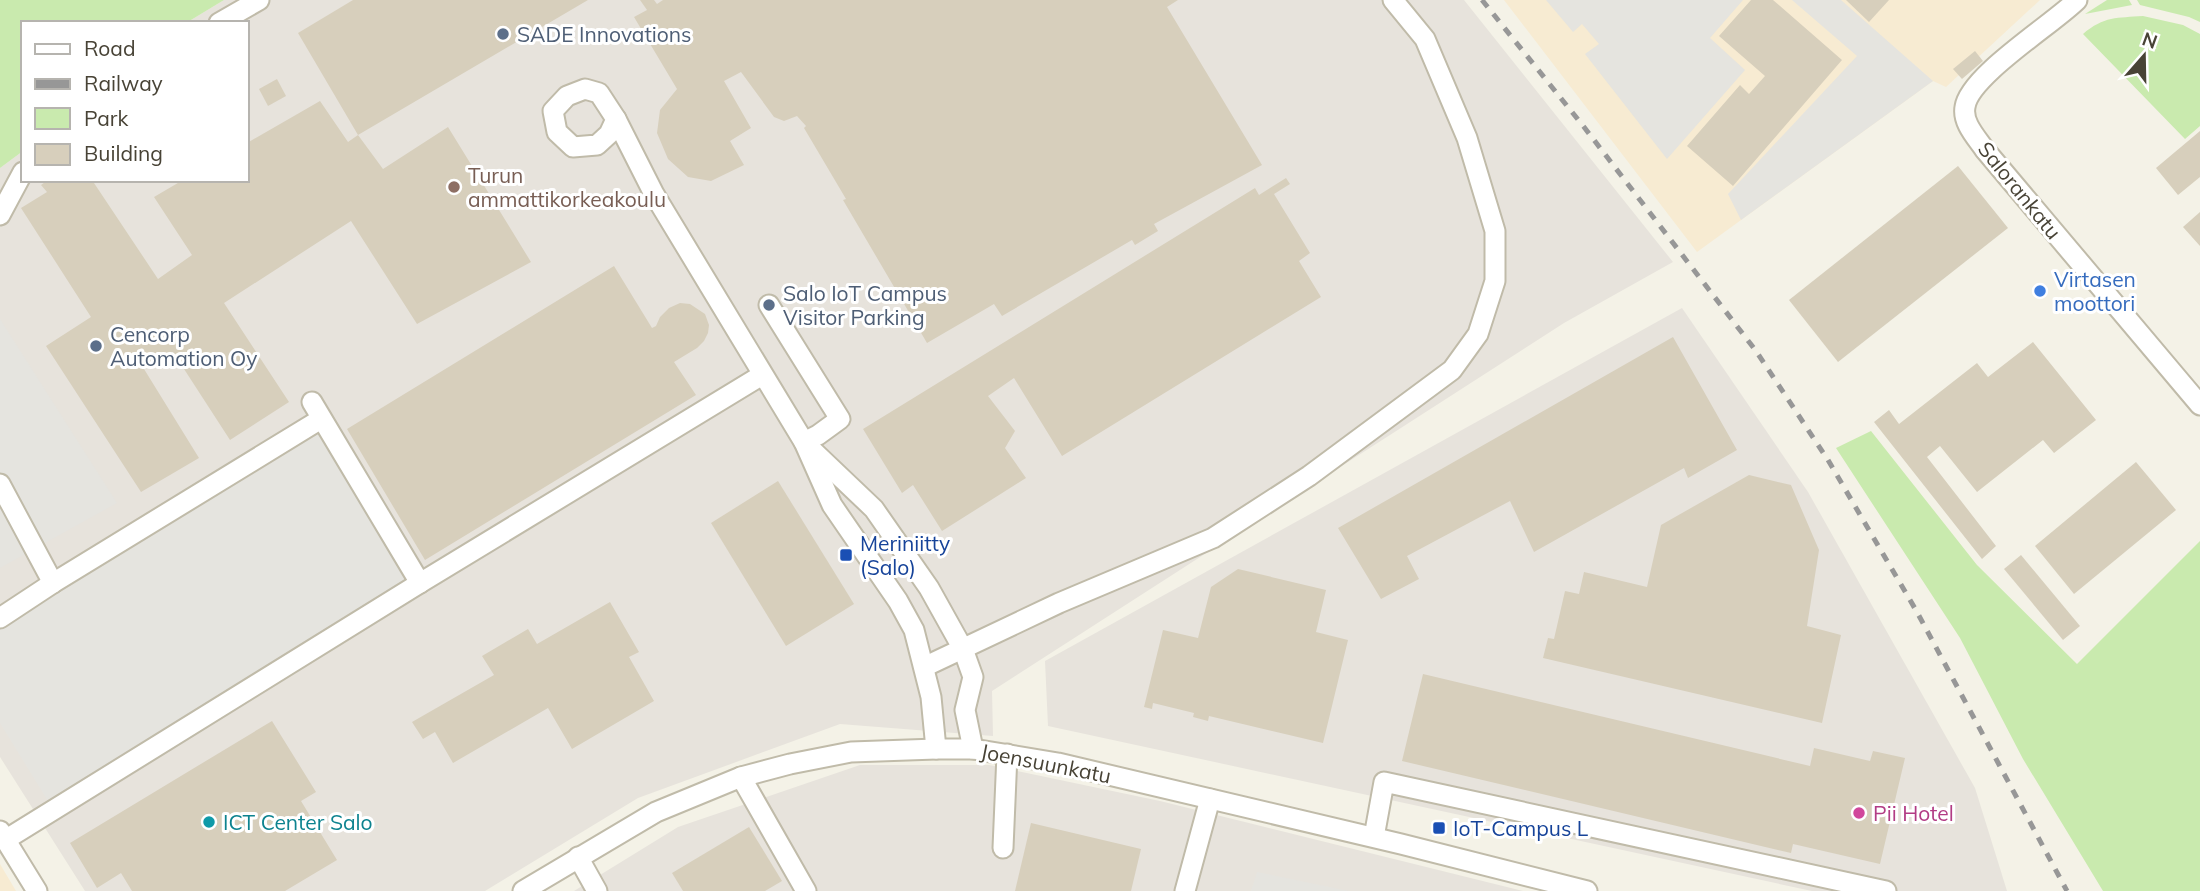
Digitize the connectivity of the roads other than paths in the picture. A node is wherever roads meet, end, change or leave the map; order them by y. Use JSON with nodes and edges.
{"nodes":[{"id":1,"x":258,"y":0,"type":"edge"},
{"id":2,"x":1394,"y":0,"type":"edge"},
{"id":3,"x":2077,"y":0,"type":"edge"},
{"id":4,"x":2093,"y":0,"type":"edge"},
{"id":5,"x":2063,"y":15,"type":"junction"},
{"id":6,"x":222,"y":21,"type":"edge"},
{"id":7,"x":616,"y":119,"type":"dead end"},
{"id":8,"x":21,"y":176,"type":"edge"},
{"id":9,"x":0,"y":215,"type":"edge"},
{"id":10,"x":769,"y":305,"type":"dead end"},
{"id":11,"x":762,"y":375,"type":"junction"},
{"id":12,"x":2200,"y":405,"type":"edge"},
{"id":13,"x":804,"y":442,"type":"junction"},
{"id":14,"x":0,"y":484,"type":"edge"},
{"id":15,"x":53,"y":583,"type":"junction"},
{"id":16,"x":420,"y":583,"type":"junction"},
{"id":17,"x":0,"y":618,"type":"edge"},
{"id":18,"x":963,"y":649,"type":"junction"},
{"id":19,"x":923,"y":667,"type":"junction"},
{"id":20,"x":936,"y":749,"type":"junction"},
{"id":21,"x":973,"y":749,"type":"junction"},
{"id":22,"x":1007,"y":754,"type":"junction"},
{"id":23,"x":741,"y":777,"type":"junction"},
{"id":24,"x":1210,"y":799,"type":"junction"},
{"id":25,"x":2,"y":836,"type":"edge"},
{"id":26,"x":1374,"y":837,"type":"junction"},
{"id":27,"x":1003,"y":848,"type":"dead end"},
{"id":28,"x":578,"y":857,"type":"junction"},
{"id":29,"x":37,"y":891,"type":"edge"},
{"id":30,"x":523,"y":891,"type":"edge"},
{"id":31,"x":597,"y":891,"type":"edge"},
{"id":32,"x":806,"y":891,"type":"edge"},
{"id":33,"x":1185,"y":891,"type":"edge"},
{"id":34,"x":1587,"y":891,"type":"edge"},
{"id":35,"x":1886,"y":891,"type":"edge"}],
"edges":[{"from":1,"to":6,"type":"street"},
{"from":2,"to":18,"type":"street"},
{"from":3,"to":5,"type":"street","name":"Salorankatu"},
{"from":4,"to":5,"type":"street","name":"Salorankatu"},
{"from":5,"to":12,"type":"street","name":"Salorankatu"},
{"from":7,"to":11,"type":"street"},
{"from":8,"to":9,"type":"street"},
{"from":10,"to":13,"type":"street"},
{"from":11,"to":13,"type":"street"},
{"from":11,"to":16,"type":"street"},
{"from":13,"to":18,"type":"street"},
{"from":13,"to":19,"type":"street"},
{"from":14,"to":15,"type":"street"},
{"from":15,"to":16,"type":"street"},
{"from":15,"to":17,"type":"street"},
{"from":16,"to":25,"type":"street"},
{"from":18,"to":19,"type":"street"},
{"from":18,"to":21,"type":"street"},
{"from":19,"to":20,"type":"street"},
{"from":20,"to":21,"type":"street","name":"Joensuunkatu"},
{"from":20,"to":23,"type":"street","name":"Joensuunkatu"},
{"from":21,"to":22,"type":"street","name":"Joensuunkatu"},
{"from":22,"to":24,"type":"street","name":"Joensuunkatu"},
{"from":22,"to":27,"type":"street"},
{"from":23,"to":28,"type":"street","name":"Joensuunkatu"},
{"from":23,"to":32,"type":"street"},
{"from":24,"to":26,"type":"street","name":"Joensuunkatu"},
{"from":24,"to":33,"type":"street"},
{"from":25,"to":29,"type":"street"},
{"from":26,"to":34,"type":"street","name":"Joensuunkatu"},
{"from":26,"to":35,"type":"street"},
{"from":28,"to":30,"type":"street","name":"Joensuunkatu"},
{"from":28,"to":31,"type":"street"}]}
